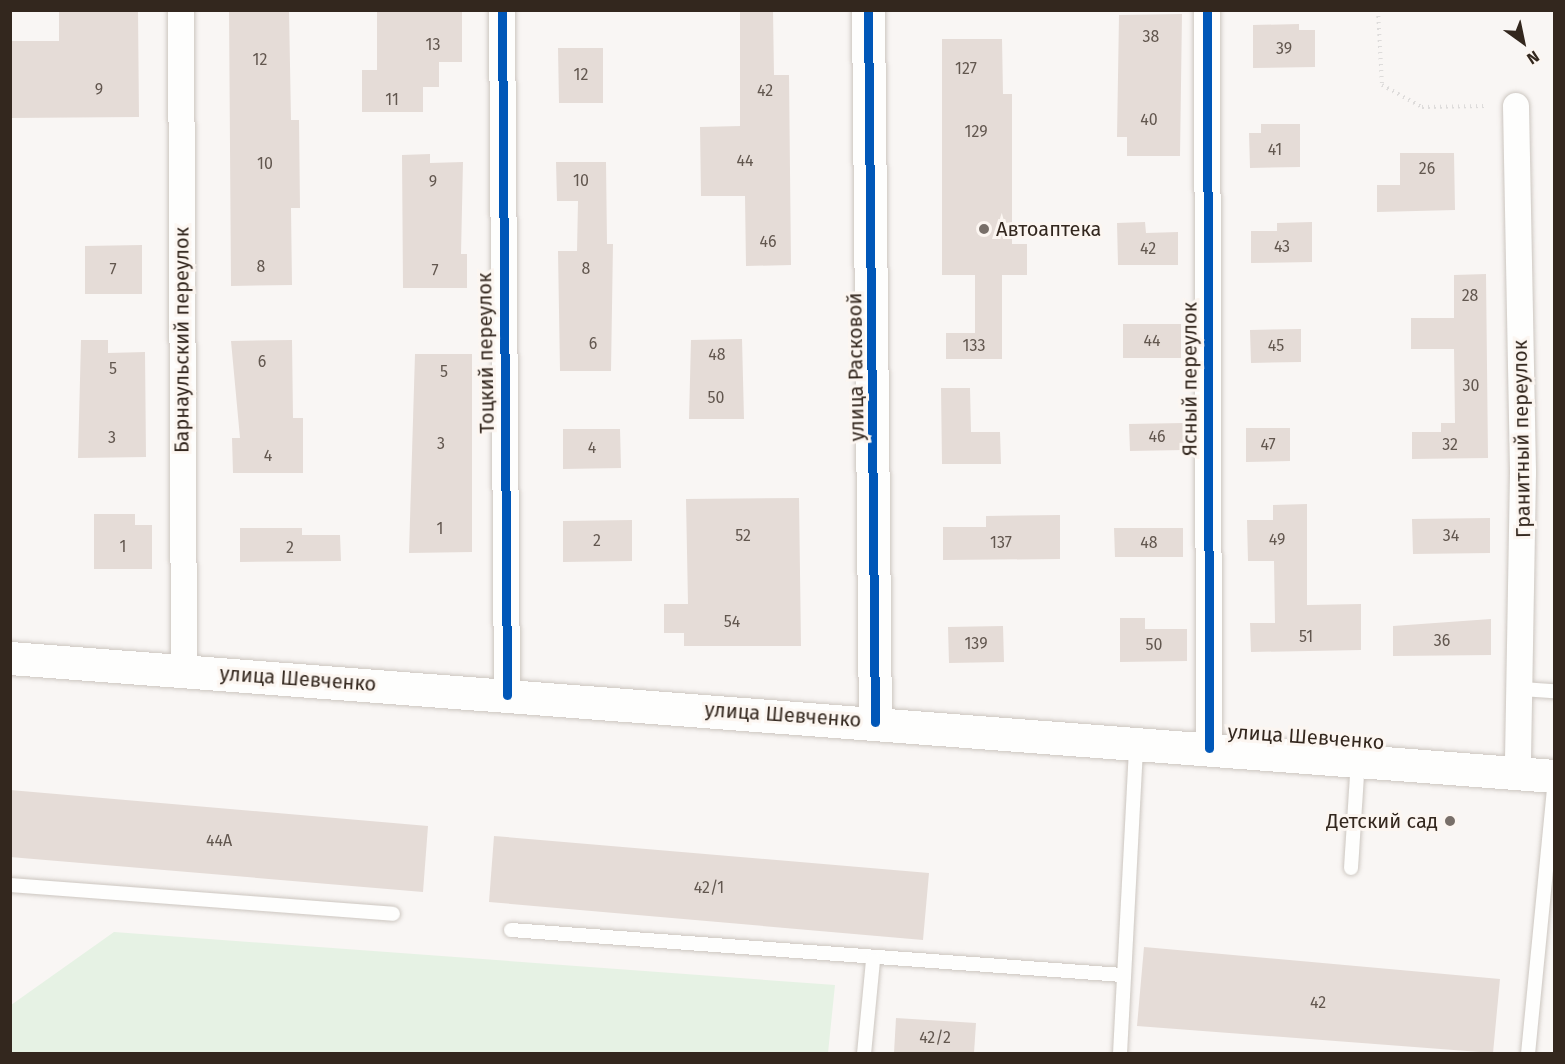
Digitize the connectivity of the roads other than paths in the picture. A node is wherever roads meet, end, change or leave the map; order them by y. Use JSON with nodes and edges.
{"nodes":[{"id":1,"x":181,"y":10,"type":"edge"},
{"id":2,"x":501,"y":10,"type":"edge"},
{"id":3,"x":868,"y":10,"type":"edge"},
{"id":4,"x":1207,"y":10,"type":"edge"},
{"id":5,"x":1516,"y":106,"type":"road end"},
{"id":6,"x":10,"y":657,"type":"edge"},
{"id":7,"x":184,"y":670,"type":"junction"},
{"id":8,"x":1522,"y":689,"type":"junction"},
{"id":9,"x":1554,"y":691,"type":"edge"},
{"id":10,"x":507,"y":695,"type":"junction"},
{"id":11,"x":875,"y":722,"type":"junction"},
{"id":12,"x":1136,"y":741,"type":"junction"},
{"id":13,"x":1209,"y":748,"type":"junction"},
{"id":14,"x":1358,"y":759,"type":"junction"},
{"id":15,"x":1518,"y":772,"type":"junction"},
{"id":16,"x":1554,"y":776,"type":"edge"},
{"id":17,"x":1554,"y":787,"type":"edge"},
{"id":18,"x":1351,"y":868,"type":"dead end"},
{"id":19,"x":10,"y":885,"type":"edge"},
{"id":20,"x":393,"y":914,"type":"dead end"},
{"id":21,"x":511,"y":930,"type":"dead end"},
{"id":22,"x":873,"y":960,"type":"junction"},
{"id":23,"x":1123,"y":975,"type":"junction"},
{"id":24,"x":864,"y":1053,"type":"edge"},
{"id":25,"x":1120,"y":1053,"type":"edge"},
{"id":26,"x":1528,"y":1053,"type":"edge"}],
"edges":[{"from":1,"to":7,"type":"street","name":"Барнаульский переулок"},
{"from":2,"to":10,"type":"street","name":"Тоцкий переулок"},
{"from":3,"to":11,"type":"main road","name":"улица Расковой"},
{"from":4,"to":13,"type":"street","name":"Ясный переулок"},
{"from":5,"to":8,"type":"street","name":"Гранитный переулок"},
{"from":6,"to":7,"type":"main road","name":"улица Шевченко"},
{"from":7,"to":10,"type":"main road","name":"улица Шевченко"},
{"from":8,"to":9,"type":"lane"},
{"from":8,"to":15,"type":"street","name":"Гранитный переулок"},
{"from":10,"to":11,"type":"main road","name":"улица Шевченко"},
{"from":11,"to":12,"type":"main road","name":"улица Шевченко"},
{"from":12,"to":13,"type":"main road","name":"улица Шевченко"},
{"from":12,"to":23,"type":"lane"},
{"from":13,"to":14,"type":"main road","name":"улица Шевченко"},
{"from":14,"to":15,"type":"main road","name":"улица Шевченко"},
{"from":14,"to":18,"type":"lane"},
{"from":15,"to":16,"type":"main road","name":"улица Шевченко"},
{"from":17,"to":26,"type":"lane"},
{"from":19,"to":20,"type":"lane"},
{"from":21,"to":22,"type":"lane"},
{"from":22,"to":23,"type":"lane"},
{"from":22,"to":24,"type":"lane"},
{"from":23,"to":25,"type":"lane"}]}
